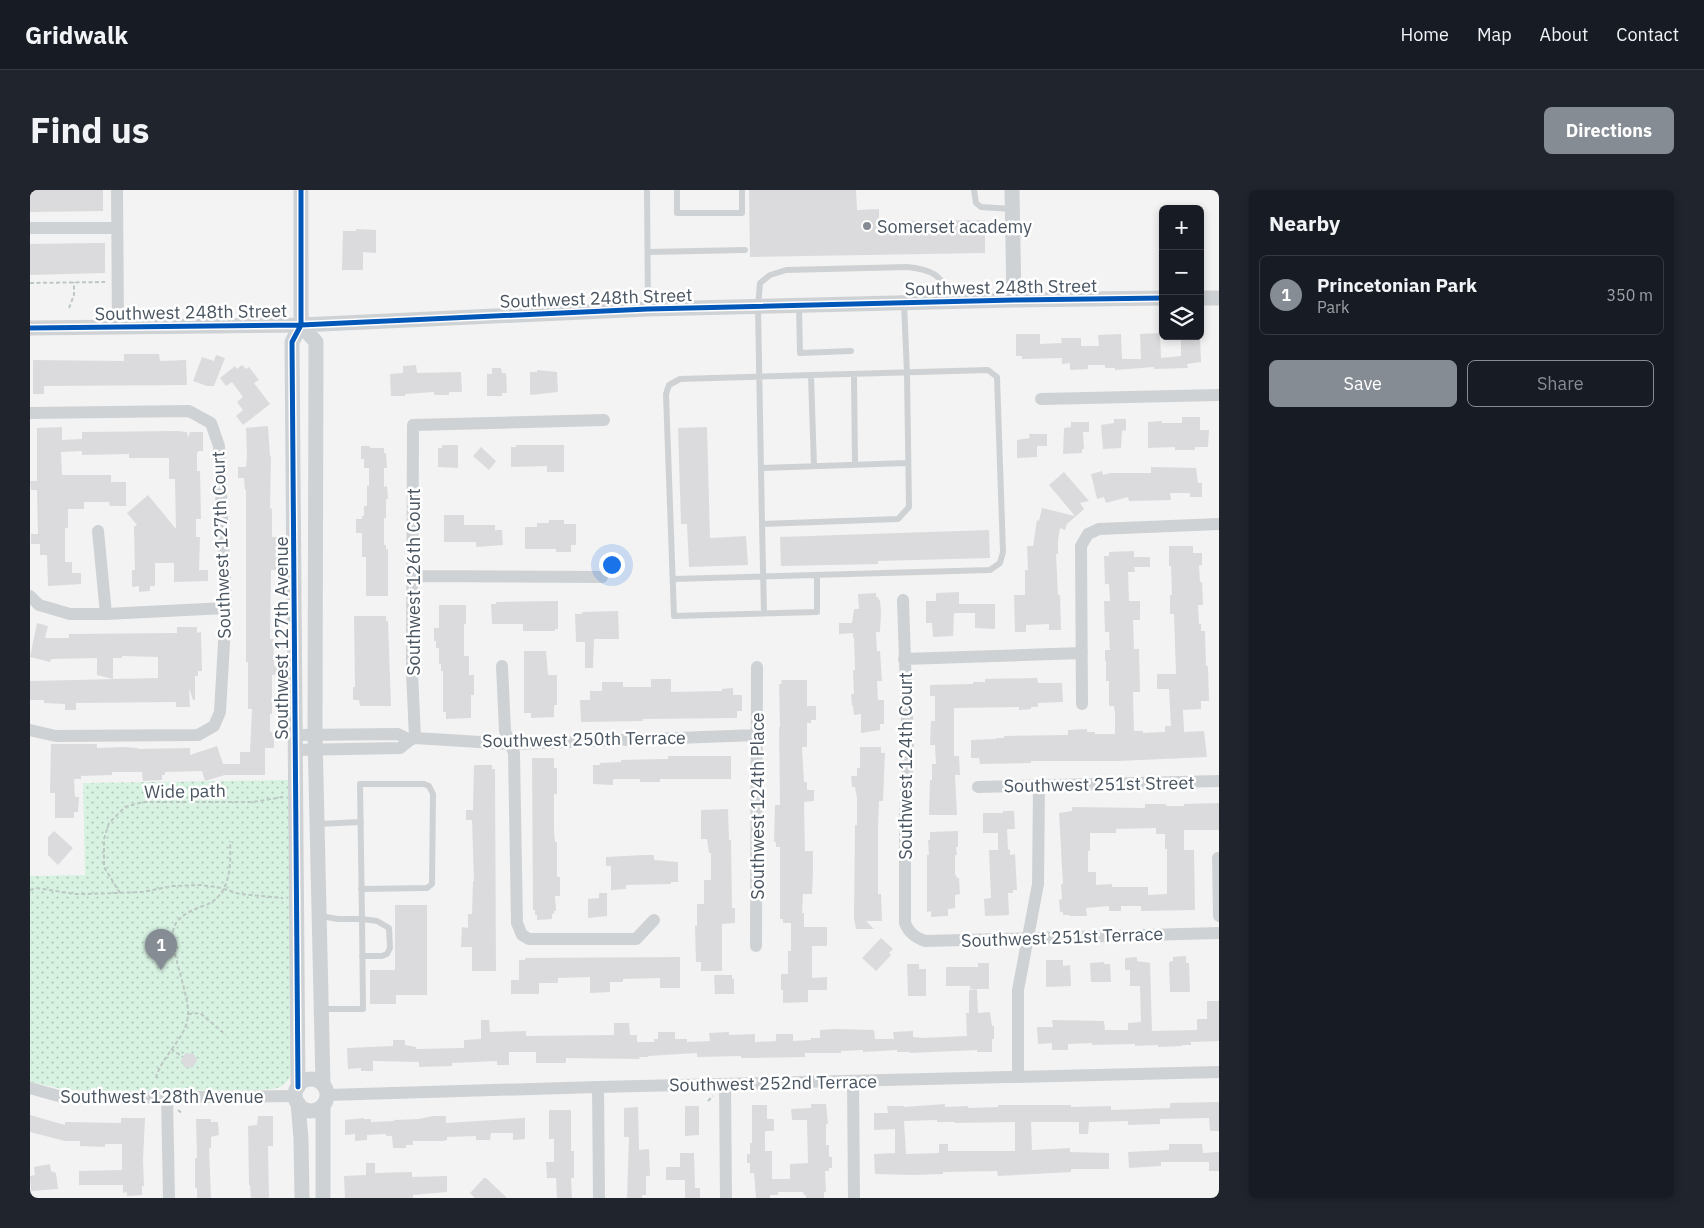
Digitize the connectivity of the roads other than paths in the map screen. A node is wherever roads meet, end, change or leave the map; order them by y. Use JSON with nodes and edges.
{"nodes":[{"id":1,"x":116,"y":190,"type":"edge"},
{"id":2,"x":301,"y":190,"type":"edge"},
{"id":3,"x":647,"y":190,"type":"edge"},
{"id":4,"x":677,"y":190,"type":"edge"},
{"id":5,"x":742,"y":190,"type":"edge"},
{"id":6,"x":974,"y":190,"type":"edge"},
{"id":7,"x":1012,"y":190,"type":"edge"},
{"id":8,"x":1012,"y":209,"type":"junction"},
{"id":9,"x":30,"y":228,"type":"edge"},
{"id":10,"x":117,"y":228,"type":"junction"},
{"id":11,"x":745,"y":250,"type":"dead end"},
{"id":12,"x":648,"y":252,"type":"junction"},
{"id":13,"x":1159,"y":298,"type":"edge"},
{"id":14,"x":1204,"y":298,"type":"edge"},
{"id":15,"x":1219,"y":298,"type":"edge"},
{"id":16,"x":1014,"y":300,"type":"junction"},
{"id":17,"x":955,"y":302,"type":"junction"},
{"id":18,"x":904,"y":303,"type":"junction"},
{"id":19,"x":799,"y":306,"type":"junction"},
{"id":20,"x":758,"y":307,"type":"junction"},
{"id":21,"x":648,"y":309,"type":"junction"},
{"id":22,"x":301,"y":325,"type":"junction"},
{"id":23,"x":118,"y":326,"type":"junction"},
{"id":24,"x":30,"y":328,"type":"edge"},
{"id":25,"x":851,"y":351,"type":"dead end"},
{"id":26,"x":907,"y":374,"type":"junction"},
{"id":27,"x":854,"y":375,"type":"junction"},
{"id":28,"x":811,"y":376,"type":"junction"},
{"id":29,"x":758,"y":378,"type":"junction"},
{"id":30,"x":1219,"y":395,"type":"edge"},
{"id":31,"x":1041,"y":399,"type":"dead end"},
{"id":32,"x":30,"y":413,"type":"edge"},
{"id":33,"x":604,"y":420,"type":"dead end"},
{"id":34,"x":908,"y":463,"type":"junction"},
{"id":35,"x":855,"y":465,"type":"junction"},
{"id":36,"x":814,"y":466,"type":"junction"},
{"id":37,"x":761,"y":468,"type":"junction"},
{"id":38,"x":762,"y":524,"type":"junction"},
{"id":39,"x":1219,"y":524,"type":"edge"},
{"id":40,"x":98,"y":531,"type":"dead end"},
{"id":41,"x":817,"y":574,"type":"junction"},
{"id":42,"x":412,"y":576,"type":"junction"},
{"id":43,"x":763,"y":576,"type":"junction"},
{"id":44,"x":602,"y":577,"type":"dead end"},
{"id":45,"x":673,"y":579,"type":"junction"},
{"id":46,"x":30,"y":596,"type":"edge"},
{"id":47,"x":902,"y":600,"type":"dead end"},
{"id":48,"x":226,"y":608,"type":"junction"},
{"id":49,"x":764,"y":613,"type":"junction"},
{"id":50,"x":106,"y":614,"type":"junction"},
{"id":51,"x":1082,"y":653,"type":"junction"},
{"id":52,"x":904,"y":659,"type":"junction"},
{"id":53,"x":502,"y":666,"type":"dead end"},
{"id":54,"x":757,"y":666,"type":"dead end"},
{"id":55,"x":1082,"y":704,"type":"dead end"},
{"id":56,"x":30,"y":730,"type":"edge"},
{"id":57,"x":758,"y":735,"type":"junction"},
{"id":58,"x":413,"y":739,"type":"junction"},
{"id":59,"x":295,"y":742,"type":"junction"},
{"id":60,"x":315,"y":742,"type":"junction"},
{"id":61,"x":512,"y":744,"type":"junction"},
{"id":62,"x":1219,"y":781,"type":"edge"},
{"id":63,"x":1038,"y":786,"type":"junction"},
{"id":64,"x":978,"y":787,"type":"dead end"},
{"id":65,"x":361,"y":822,"type":"junction"},
{"id":66,"x":317,"y":824,"type":"junction"},
{"id":67,"x":1218,"y":858,"type":"edge"},
{"id":68,"x":361,"y":888,"type":"junction"},
{"id":69,"x":319,"y":916,"type":"junction"},
{"id":70,"x":1219,"y":916,"type":"edge"},
{"id":71,"x":297,"y":917,"type":"junction"},
{"id":72,"x":362,"y":919,"type":"junction"},
{"id":73,"x":654,"y":920,"type":"dead end"},
{"id":74,"x":908,"y":930,"type":"joint"},
{"id":75,"x":1219,"y":933,"type":"edge"},
{"id":76,"x":1028,"y":937,"type":"junction"},
{"id":77,"x":756,"y":946,"type":"dead end"},
{"id":78,"x":362,"y":956,"type":"junction"},
{"id":79,"x":321,"y":1009,"type":"junction"},
{"id":80,"x":1219,"y":1072,"type":"edge"},
{"id":81,"x":1018,"y":1077,"type":"junction"},
{"id":82,"x":853,"y":1081,"type":"junction"},
{"id":83,"x":724,"y":1084,"type":"junction"},
{"id":84,"x":598,"y":1087,"type":"junction"},
{"id":85,"x":30,"y":1088,"type":"edge"},
{"id":86,"x":297,"y":1095,"type":"junction"},
{"id":87,"x":324,"y":1095,"type":"junction"},
{"id":88,"x":167,"y":1097,"type":"junction"},
{"id":89,"x":168,"y":1198,"type":"edge"},
{"id":90,"x":302,"y":1198,"type":"edge"},
{"id":91,"x":324,"y":1198,"type":"edge"},
{"id":92,"x":599,"y":1198,"type":"edge"},
{"id":93,"x":726,"y":1198,"type":"edge"},
{"id":94,"x":854,"y":1198,"type":"edge"}],
"edges":[{"from":1,"to":10,"type":"street"},
{"from":2,"to":22,"type":"street","name":"Southwest 127th Avenue"},
{"from":3,"to":12,"type":"lane"},
{"from":4,"to":5,"type":"lane"},
{"from":6,"to":8,"type":"lane"},
{"from":7,"to":8,"type":"street"},
{"from":8,"to":16,"type":"street"},
{"from":9,"to":10,"type":"street"},
{"from":10,"to":23,"type":"street"},
{"from":11,"to":12,"type":"lane"},
{"from":12,"to":21,"type":"lane"},
{"from":13,"to":16,"type":"street","name":"Southwest 248th Street"},
{"from":14,"to":15,"type":"street"},
{"from":16,"to":17,"type":"street","name":"Southwest 248th Street"},
{"from":17,"to":18,"type":"street","name":"Southwest 248th Street"},
{"from":17,"to":20,"type":"lane"},
{"from":18,"to":19,"type":"street","name":"Southwest 248th Street"},
{"from":18,"to":26,"type":"lane"},
{"from":19,"to":20,"type":"street","name":"Southwest 248th Street"},
{"from":19,"to":25,"type":"lane"},
{"from":20,"to":21,"type":"street","name":"Southwest 248th Street"},
{"from":20,"to":29,"type":"lane"},
{"from":21,"to":22,"type":"street","name":"Southwest 248th Street"},
{"from":22,"to":23,"type":"street","name":"Southwest 248th Street"},
{"from":22,"to":59,"type":"street","name":"Southwest 127th Avenue"},
{"from":22,"to":60,"type":"street","name":"Southwest 127th Avenue"},
{"from":23,"to":24,"type":"street","name":"Southwest 248th Street"},
{"from":26,"to":27,"type":"lane"},
{"from":26,"to":34,"type":"lane"},
{"from":26,"to":41,"type":"lane"},
{"from":27,"to":28,"type":"lane"},
{"from":27,"to":35,"type":"lane"},
{"from":28,"to":29,"type":"lane"},
{"from":28,"to":36,"type":"lane"},
{"from":29,"to":37,"type":"lane"},
{"from":29,"to":45,"type":"lane"},
{"from":30,"to":31,"type":"street"},
{"from":32,"to":48,"type":"street","name":"Southwest 127th Court"},
{"from":33,"to":42,"type":"street","name":"Southwest 126th Court"},
{"from":34,"to":35,"type":"lane"},
{"from":34,"to":38,"type":"lane"},
{"from":35,"to":36,"type":"lane"},
{"from":36,"to":37,"type":"lane"},
{"from":37,"to":38,"type":"lane"},
{"from":38,"to":43,"type":"lane"},
{"from":39,"to":51,"type":"street"},
{"from":40,"to":50,"type":"street"},
{"from":41,"to":43,"type":"lane"},
{"from":41,"to":49,"type":"lane"},
{"from":42,"to":44,"type":"street"},
{"from":42,"to":58,"type":"street","name":"Southwest 126th Court"},
{"from":43,"to":45,"type":"lane"},
{"from":43,"to":49,"type":"lane"},
{"from":45,"to":49,"type":"lane"},
{"from":46,"to":50,"type":"street"},
{"from":47,"to":52,"type":"street","name":"Southwest 124th Court"},
{"from":48,"to":50,"type":"street"},
{"from":48,"to":56,"type":"street","name":"Southwest 127th Court"},
{"from":51,"to":52,"type":"street"},
{"from":51,"to":55,"type":"street"},
{"from":52,"to":74,"type":"street","name":"Southwest 124th Court"},
{"from":53,"to":61,"type":"street"},
{"from":54,"to":57,"type":"street","name":"Southwest 124th Place"},
{"from":57,"to":61,"type":"street","name":"Southwest 250th Terrace"},
{"from":57,"to":77,"type":"street","name":"Southwest 124th Place"},
{"from":58,"to":60,"type":"street","name":"Southwest 250th Terrace"},
{"from":58,"to":61,"type":"street","name":"Southwest 250th Terrace"},
{"from":59,"to":60,"type":"street","name":"Southwest 250th Terrace"},
{"from":59,"to":71,"type":"street","name":"Southwest 127th Avenue"},
{"from":60,"to":66,"type":"street","name":"Southwest 127th Avenue"},
{"from":61,"to":73,"type":"street"},
{"from":62,"to":63,"type":"street","name":"Southwest 251st Street"},
{"from":63,"to":64,"type":"street","name":"Southwest 251st Street"},
{"from":63,"to":76,"type":"street"},
{"from":65,"to":66,"type":"lane"},
{"from":65,"to":68,"type":"lane"},
{"from":65,"to":68,"type":"lane"},
{"from":66,"to":69,"type":"street","name":"Southwest 127th Avenue"},
{"from":67,"to":70,"type":"street"},
{"from":68,"to":72,"type":"lane"},
{"from":69,"to":71,"type":"street"},
{"from":69,"to":72,"type":"lane"},
{"from":69,"to":79,"type":"street","name":"Southwest 127th Avenue"},
{"from":71,"to":86,"type":"street","name":"Southwest 127th Avenue"},
{"from":72,"to":78,"type":"lane"},
{"from":72,"to":78,"type":"lane"},
{"from":74,"to":76,"type":"street","name":"Southwest 251st Terrace"},
{"from":75,"to":76,"type":"street","name":"Southwest 251st Terrace"},
{"from":76,"to":81,"type":"street"},
{"from":78,"to":79,"type":"lane"},
{"from":79,"to":87,"type":"street","name":"Southwest 127th Avenue"},
{"from":80,"to":81,"type":"street","name":"Southwest 252nd Terrace"},
{"from":81,"to":82,"type":"street","name":"Southwest 252nd Terrace"},
{"from":82,"to":83,"type":"street","name":"Southwest 252nd Terrace"},
{"from":82,"to":94,"type":"street"},
{"from":83,"to":84,"type":"street","name":"Southwest 252nd Terrace"},
{"from":83,"to":93,"type":"street"},
{"from":84,"to":87,"type":"street","name":"Southwest 252nd Terrace"},
{"from":84,"to":92,"type":"street"},
{"from":85,"to":88,"type":"street","name":"Southwest 128th Avenue"},
{"from":86,"to":87,"type":"street"},
{"from":86,"to":87,"type":"street"},
{"from":86,"to":88,"type":"street","name":"Southwest 128th Avenue"},
{"from":86,"to":90,"type":"street","name":"Southwest 127th Avenue"},
{"from":87,"to":91,"type":"street","name":"Southwest 127th Avenue"},
{"from":88,"to":89,"type":"street"}]}
